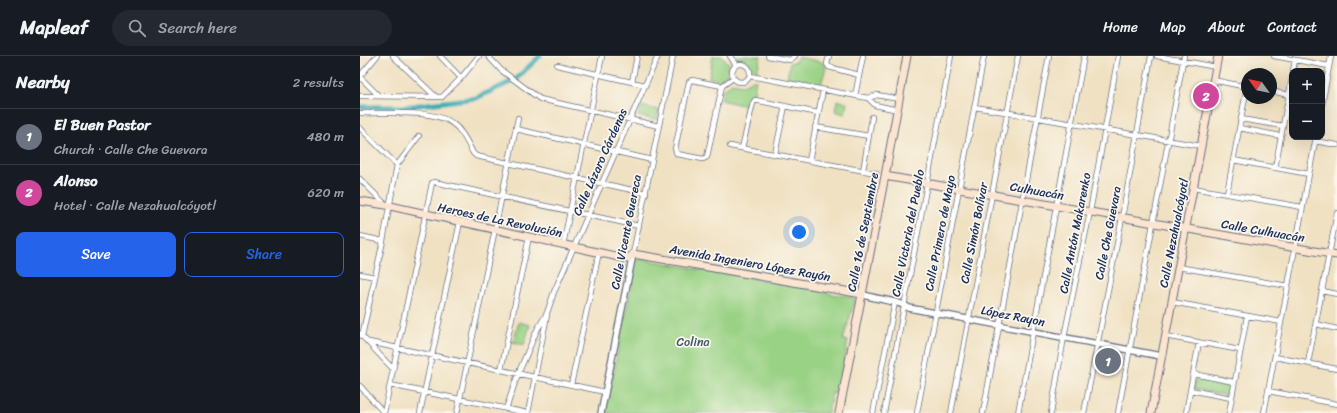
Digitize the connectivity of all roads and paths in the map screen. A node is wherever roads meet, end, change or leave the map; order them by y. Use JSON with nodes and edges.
{"nodes":[{"id":1,"x":377,"y":56,"type":"edge"},
{"id":2,"x":392,"y":56,"type":"edge"},
{"id":3,"x":440,"y":56,"type":"edge"},
{"id":4,"x":479,"y":56,"type":"edge"},
{"id":5,"x":488,"y":56,"type":"edge"},
{"id":6,"x":602,"y":56,"type":"edge"},
{"id":7,"x":638,"y":56,"type":"edge"},
{"id":8,"x":658,"y":56,"type":"edge"},
{"id":9,"x":673,"y":56,"type":"edge"},
{"id":10,"x":730,"y":56,"type":"edge"},
{"id":11,"x":768,"y":56,"type":"edge"},
{"id":12,"x":795,"y":56,"type":"edge"},
{"id":13,"x":829,"y":56,"type":"edge"},
{"id":14,"x":863,"y":56,"type":"edge"},
{"id":15,"x":907,"y":56,"type":"edge"},
{"id":16,"x":951,"y":56,"type":"edge"},
{"id":17,"x":984,"y":56,"type":"edge"},
{"id":18,"x":1018,"y":56,"type":"edge"},
{"id":19,"x":1049,"y":56,"type":"edge"},
{"id":20,"x":1084,"y":56,"type":"edge"},
{"id":21,"x":1118,"y":56,"type":"edge"},
{"id":22,"x":1151,"y":56,"type":"edge"},
{"id":23,"x":1157,"y":56,"type":"edge"},
{"id":24,"x":1218,"y":56,"type":"edge"},
{"id":25,"x":1274,"y":56,"type":"edge"},
{"id":26,"x":1331,"y":56,"type":"edge"},
{"id":27,"x":1184,"y":59,"type":"edge"},
{"id":28,"x":1296,"y":60,"type":"junction"},
{"id":29,"x":557,"y":65,"type":"dead end"},
{"id":30,"x":736,"y":66,"type":"junction"},
{"id":31,"x":1329,"y":66,"type":"junction"},
{"id":32,"x":1216,"y":67,"type":"junction"},
{"id":33,"x":1294,"y":68,"type":"edge"},
{"id":34,"x":598,"y":74,"type":"junction"},
{"id":35,"x":859,"y":75,"type":"junction"},
{"id":36,"x":360,"y":76,"type":"edge"},
{"id":37,"x":750,"y":76,"type":"junction"},
{"id":38,"x":461,"y":78,"type":"junction"},
{"id":39,"x":733,"y":78,"type":"junction"},
{"id":40,"x":1214,"y":80,"type":"junction"},
{"id":41,"x":632,"y":82,"type":"junction"},
{"id":42,"x":645,"y":85,"type":"junction"},
{"id":43,"x":722,"y":86,"type":"junction"},
{"id":44,"x":1241,"y":86,"type":"edge"},
{"id":45,"x":823,"y":90,"type":"junction"},
{"id":46,"x":1277,"y":92,"type":"edge"},
{"id":47,"x":1289,"y":95,"type":"joint"},
{"id":48,"x":360,"y":96,"type":"edge"},
{"id":49,"x":379,"y":96,"type":"junction"},
{"id":50,"x":855,"y":96,"type":"junction"},
{"id":51,"x":436,"y":97,"type":"junction"},
{"id":52,"x":868,"y":98,"type":"junction"},
{"id":53,"x":900,"y":99,"type":"junction"},
{"id":54,"x":1244,"y":104,"type":"edge"},
{"id":55,"x":1322,"y":104,"type":"edge"},
{"id":56,"x":785,"y":106,"type":"junction"},
{"id":57,"x":975,"y":106,"type":"junction"},
{"id":58,"x":591,"y":110,"type":"junction"},
{"id":59,"x":898,"y":110,"type":"junction"},
{"id":60,"x":1007,"y":112,"type":"junction"},
{"id":61,"x":360,"y":113,"type":"edge"},
{"id":62,"x":818,"y":113,"type":"junction"},
{"id":63,"x":872,"y":117,"type":"dead end"},
{"id":64,"x":518,"y":118,"type":"dead end"},
{"id":65,"x":1038,"y":118,"type":"junction"},
{"id":66,"x":630,"y":119,"type":"junction"},
{"id":67,"x":1241,"y":119,"type":"junction"},
{"id":68,"x":1071,"y":124,"type":"junction"},
{"id":69,"x":659,"y":126,"type":"junction"},
{"id":70,"x":1283,"y":126,"type":"junction"},
{"id":71,"x":815,"y":127,"type":"junction"},
{"id":72,"x":360,"y":128,"type":"edge"},
{"id":73,"x":1239,"y":128,"type":"junction"},
{"id":74,"x":516,"y":129,"type":"junction"},
{"id":75,"x":1105,"y":129,"type":"junction"},
{"id":76,"x":1137,"y":135,"type":"junction"},
{"id":77,"x":419,"y":136,"type":"dead end"},
{"id":78,"x":869,"y":136,"type":"junction"},
{"id":79,"x":1281,"y":136,"type":"junction"},
{"id":80,"x":1168,"y":140,"type":"junction"},
{"id":81,"x":1316,"y":140,"type":"edge"},
{"id":82,"x":1320,"y":140,"type":"edge"},
{"id":83,"x":584,"y":144,"type":"junction"},
{"id":84,"x":1337,"y":145,"type":"edge"},
{"id":85,"x":730,"y":146,"type":"dead end"},
{"id":86,"x":1201,"y":146,"type":"junction"},
{"id":87,"x":742,"y":148,"type":"junction"},
{"id":88,"x":616,"y":152,"type":"junction"},
{"id":89,"x":775,"y":154,"type":"junction"},
{"id":90,"x":652,"y":160,"type":"junction"},
{"id":91,"x":1233,"y":160,"type":"junction"},
{"id":92,"x":809,"y":161,"type":"junction"},
{"id":93,"x":509,"y":163,"type":"junction"},
{"id":94,"x":397,"y":165,"type":"junction"},
{"id":95,"x":1275,"y":168,"type":"junction"},
{"id":96,"x":863,"y":171,"type":"junction"},
{"id":97,"x":876,"y":173,"type":"dead end"},
{"id":98,"x":1309,"y":174,"type":"junction"},
{"id":99,"x":885,"y":176,"type":"junction"},
{"id":100,"x":577,"y":178,"type":"junction"},
{"id":101,"x":360,"y":179,"type":"edge"},
{"id":102,"x":602,"y":183,"type":"junction"},
{"id":103,"x":927,"y":183,"type":"junction"},
{"id":104,"x":1193,"y":188,"type":"junction"},
{"id":105,"x":959,"y":189,"type":"junction"},
{"id":106,"x":646,"y":193,"type":"junction"},
{"id":107,"x":1227,"y":193,"type":"junction"},
{"id":108,"x":992,"y":195,"type":"junction"},
{"id":109,"x":502,"y":196,"type":"junction"},
{"id":110,"x":1023,"y":200,"type":"junction"},
{"id":111,"x":360,"y":201,"type":"edge"},
{"id":112,"x":388,"y":206,"type":"junction"},
{"id":113,"x":1057,"y":206,"type":"junction"},
{"id":114,"x":1302,"y":207,"type":"junction"},
{"id":115,"x":570,"y":211,"type":"junction"},
{"id":116,"x":1090,"y":212,"type":"junction"},
{"id":117,"x":1337,"y":213,"type":"edge"},
{"id":118,"x":425,"y":215,"type":"junction"},
{"id":119,"x":588,"y":215,"type":"junction"},
{"id":120,"x":1122,"y":218,"type":"junction"},
{"id":121,"x":1336,"y":218,"type":"edge"},
{"id":122,"x":460,"y":222,"type":"junction"},
{"id":123,"x":1153,"y":223,"type":"junction"},
{"id":124,"x":639,"y":226,"type":"junction"},
{"id":125,"x":1186,"y":229,"type":"junction"},
{"id":126,"x":495,"y":230,"type":"junction"},
{"id":127,"x":360,"y":236,"type":"edge"},
{"id":128,"x":529,"y":237,"type":"junction"},
{"id":129,"x":383,"y":241,"type":"junction"},
{"id":130,"x":563,"y":244,"type":"junction"},
{"id":131,"x":574,"y":247,"type":"junction"},
{"id":132,"x":1295,"y":248,"type":"junction"},
{"id":133,"x":598,"y":252,"type":"junction"},
{"id":134,"x":633,"y":254,"type":"junction"},
{"id":135,"x":1329,"y":254,"type":"junction"},
{"id":136,"x":1337,"y":255,"type":"edge"},
{"id":137,"x":1178,"y":267,"type":"junction"},
{"id":138,"x":360,"y":274,"type":"edge"},
{"id":139,"x":375,"y":277,"type":"junction"},
{"id":140,"x":1288,"y":286,"type":"junction"},
{"id":141,"x":1322,"y":291,"type":"junction"},
{"id":142,"x":862,"y":294,"type":"junction"},
{"id":143,"x":1337,"y":294,"type":"edge"},
{"id":144,"x":895,"y":302,"type":"junction"},
{"id":145,"x":1172,"y":302,"type":"junction"},
{"id":146,"x":905,"y":305,"type":"junction"},
{"id":147,"x":547,"y":313,"type":"junction"},
{"id":148,"x":935,"y":313,"type":"junction"},
{"id":149,"x":1247,"y":316,"type":"junction"},
{"id":150,"x":968,"y":319,"type":"junction"},
{"id":151,"x":1281,"y":322,"type":"junction"},
{"id":152,"x":1316,"y":324,"type":"junction"},
{"id":153,"x":1000,"y":325,"type":"junction"},
{"id":154,"x":1337,"y":329,"type":"edge"},
{"id":155,"x":1033,"y":331,"type":"junction"},
{"id":156,"x":361,"y":334,"type":"edge"},
{"id":157,"x":1165,"y":336,"type":"junction"},
{"id":158,"x":1064,"y":337,"type":"junction"},
{"id":159,"x":368,"y":342,"type":"junction"},
{"id":160,"x":1199,"y":342,"type":"junction"},
{"id":161,"x":1097,"y":344,"type":"junction"},
{"id":162,"x":398,"y":348,"type":"junction"},
{"id":163,"x":1129,"y":350,"type":"junction"},
{"id":164,"x":1240,"y":350,"type":"junction"},
{"id":165,"x":432,"y":356,"type":"junction"},
{"id":166,"x":1162,"y":356,"type":"junction"},
{"id":167,"x":1275,"y":357,"type":"junction"},
{"id":168,"x":467,"y":363,"type":"junction"},
{"id":169,"x":1308,"y":363,"type":"junction"},
{"id":170,"x":1337,"y":368,"type":"edge"},
{"id":171,"x":393,"y":369,"type":"junction"},
{"id":172,"x":501,"y":370,"type":"junction"},
{"id":173,"x":518,"y":374,"type":"junction"},
{"id":174,"x":1194,"y":374,"type":"junction"},
{"id":175,"x":534,"y":377,"type":"junction"},
{"id":176,"x":1234,"y":382,"type":"junction"},
{"id":177,"x":390,"y":385,"type":"junction"},
{"id":178,"x":571,"y":385,"type":"junction"},
{"id":179,"x":360,"y":386,"type":"edge"},
{"id":180,"x":1190,"y":390,"type":"junction"},
{"id":181,"x":424,"y":392,"type":"junction"},
{"id":182,"x":605,"y":392,"type":"junction"},
{"id":183,"x":1268,"y":392,"type":"junction"},
{"id":184,"x":1232,"y":398,"type":"junction"},
{"id":185,"x":460,"y":399,"type":"junction"},
{"id":186,"x":1337,"y":404,"type":"edge"},
{"id":187,"x":500,"y":407,"type":"junction"},
{"id":188,"x":506,"y":409,"type":"junction"},
{"id":189,"x":384,"y":413,"type":"edge"},
{"id":190,"x":420,"y":413,"type":"edge"},
{"id":191,"x":457,"y":413,"type":"edge"},
{"id":192,"x":498,"y":413,"type":"edge"},
{"id":193,"x":528,"y":413,"type":"edge"},
{"id":194,"x":601,"y":413,"type":"edge"},
{"id":195,"x":839,"y":413,"type":"edge"},
{"id":196,"x":874,"y":413,"type":"edge"},
{"id":197,"x":884,"y":413,"type":"edge"},
{"id":198,"x":917,"y":413,"type":"edge"},
{"id":199,"x":951,"y":413,"type":"edge"},
{"id":200,"x":983,"y":413,"type":"edge"},
{"id":201,"x":1018,"y":413,"type":"edge"},
{"id":202,"x":1050,"y":413,"type":"edge"},
{"id":203,"x":1084,"y":413,"type":"edge"},
{"id":204,"x":1118,"y":413,"type":"edge"},
{"id":205,"x":1151,"y":413,"type":"edge"},
{"id":206,"x":1186,"y":413,"type":"edge"},
{"id":207,"x":1229,"y":413,"type":"edge"},
{"id":208,"x":1264,"y":413,"type":"edge"}],
"edges":[{"from":1,"to":36,"type":"street"},
{"from":2,"to":51,"type":"street"},
{"from":3,"to":38,"type":"street"},
{"from":4,"to":38,"type":"street"},
{"from":5,"to":58,"type":"street"},
{"from":6,"to":34,"type":"street"},
{"from":7,"to":41,"type":"street"},
{"from":8,"to":42,"type":"street","name":"Calle Lázaro Cárdenas"},
{"from":9,"to":69,"type":"street","name":"Calle Vicente Guereca"},
{"from":10,"to":30,"type":"street"},
{"from":11,"to":12,"type":"street"},
{"from":13,"to":35,"type":"street"},
{"from":14,"to":35,"type":"street"},
{"from":15,"to":53,"type":"main road","name":"Calle 16 de Septiembre"},
{"from":16,"to":103,"type":"street","name":"Calle Victoria del Pueblo"},
{"from":17,"to":57,"type":"street","name":"Calle Primero de Mayo"},
{"from":18,"to":60,"type":"street","name":"Calle Simón Bolívar"},
{"from":19,"to":65,"type":"street"},
{"from":20,"to":68,"type":"street"},
{"from":21,"to":75,"type":"street","name":"Calle Antón Makarenko"},
{"from":22,"to":76,"type":"street","name":"Calle Che Guevara"},
{"from":23,"to":27,"type":"street"},
{"from":24,"to":32,"type":"main road","name":"Calle Nezahualcóyotl"},
{"from":25,"to":28,"type":"street"},
{"from":26,"to":31,"type":"street"},
{"from":27,"to":32,"type":"street"},
{"from":27,"to":80,"type":"street"},
{"from":28,"to":31,"type":"street"},
{"from":28,"to":33,"type":"street"},
{"from":29,"to":34,"type":"street"},
{"from":30,"to":37,"type":"street"},
{"from":30,"to":39,"type":"street"},
{"from":31,"to":55,"type":"street"},
{"from":32,"to":40,"type":"main road","name":"Calle Nezahualcóyotl"},
{"from":34,"to":41,"type":"street"},
{"from":34,"to":58,"type":"street"},
{"from":35,"to":50,"type":"street"},
{"from":36,"to":49,"type":"street"},
{"from":37,"to":39,"type":"street"},
{"from":37,"to":45,"type":"street"},
{"from":38,"to":51,"type":"street"},
{"from":39,"to":43,"type":"street"},
{"from":40,"to":44,"type":"street"},
{"from":40,"to":86,"type":"main road","name":"Calle Nezahualcóyotl"},
{"from":41,"to":42,"type":"street"},
{"from":42,"to":66,"type":"street","name":"Calle Lázaro Cárdenas"},
{"from":43,"to":43,"type":"street"},
{"from":45,"to":50,"type":"street"},
{"from":45,"to":62,"type":"street"},
{"from":46,"to":47,"type":"street"},
{"from":47,"to":70,"type":"street"},
{"from":48,"to":49,"type":"street"},
{"from":49,"to":51,"type":"street"},
{"from":50,"to":52,"type":"street"},
{"from":52,"to":53,"type":"street"},
{"from":52,"to":59,"type":"street"},
{"from":53,"to":59,"type":"main road","name":"Calle 16 de Septiembre"},
{"from":54,"to":67,"type":"street"},
{"from":56,"to":62,"type":"street"},
{"from":56,"to":87,"type":"street"},
{"from":56,"to":89,"type":"street"},
{"from":57,"to":60,"type":"street"},
{"from":57,"to":105,"type":"street","name":"Calle Primero de Mayo"},
{"from":58,"to":66,"type":"street"},
{"from":58,"to":83,"type":"street"},
{"from":59,"to":99,"type":"main road","name":"Calle 16 de Septiembre"},
{"from":60,"to":65,"type":"street"},
{"from":60,"to":108,"type":"street","name":"Calle Simón Bolívar"},
{"from":61,"to":93,"type":"street"},
{"from":62,"to":71,"type":"street"},
{"from":63,"to":78,"type":"street"},
{"from":64,"to":74,"type":"street"},
{"from":65,"to":68,"type":"street"},
{"from":65,"to":110,"type":"street"},
{"from":66,"to":69,"type":"street"},
{"from":66,"to":88,"type":"street","name":"Calle Lázaro Cárdenas"},
{"from":67,"to":70,"type":"street"},
{"from":67,"to":73,"type":"street"},
{"from":68,"to":75,"type":"street"},
{"from":68,"to":113,"type":"street"},
{"from":69,"to":90,"type":"street","name":"Calle Vicente Guereca"},
{"from":70,"to":79,"type":"street"},
{"from":71,"to":78,"type":"street"},
{"from":71,"to":92,"type":"street"},
{"from":72,"to":94,"type":"street"},
{"from":73,"to":79,"type":"street"},
{"from":73,"to":91,"type":"street"},
{"from":74,"to":83,"type":"street"},
{"from":74,"to":93,"type":"street"},
{"from":75,"to":76,"type":"street"},
{"from":75,"to":116,"type":"street","name":"Calle Antón Makarenko"},
{"from":76,"to":80,"type":"street"},
{"from":76,"to":120,"type":"street","name":"Calle Che Guevara"},
{"from":77,"to":94,"type":"street"},
{"from":78,"to":96,"type":"street"},
{"from":79,"to":95,"type":"street"},
{"from":80,"to":86,"type":"street"},
{"from":80,"to":123,"type":"street"},
{"from":81,"to":98,"type":"street"},
{"from":82,"to":84,"type":"street"},
{"from":83,"to":88,"type":"street"},
{"from":83,"to":100,"type":"street"},
{"from":85,"to":87,"type":"street"},
{"from":86,"to":104,"type":"main road","name":"Calle Nezahualcóyotl"},
{"from":87,"to":89,"type":"street"},
{"from":88,"to":90,"type":"street"},
{"from":88,"to":102,"type":"street","name":"Calle Lázaro Cárdenas"},
{"from":89,"to":92,"type":"street"},
{"from":90,"to":106,"type":"street","name":"Calle Vicente Guereca"},
{"from":91,"to":95,"type":"street"},
{"from":91,"to":107,"type":"street"},
{"from":92,"to":96,"type":"street"},
{"from":93,"to":100,"type":"street"},
{"from":93,"to":109,"type":"street"},
{"from":94,"to":112,"type":"street"},
{"from":95,"to":98,"type":"street"},
{"from":96,"to":97,"type":"street"},
{"from":98,"to":114,"type":"street"},
{"from":99,"to":103,"type":"main road","name":"Culhuacán"},
{"from":99,"to":142,"type":"main road","name":"Calle 16 de Septiembre"},
{"from":100,"to":102,"type":"street"},
{"from":100,"to":115,"type":"street"},
{"from":101,"to":112,"type":"street"},
{"from":102,"to":106,"type":"street"},
{"from":102,"to":119,"type":"street","name":"Calle Lázaro Cárdenas"},
{"from":103,"to":105,"type":"main road","name":"Culhuacán"},
{"from":103,"to":146,"type":"street","name":"Calle Victoria del Pueblo"},
{"from":104,"to":107,"type":"street"},
{"from":104,"to":125,"type":"main road","name":"Calle Nezahualcóyotl"},
{"from":105,"to":108,"type":"main road","name":"Culhuacán"},
{"from":105,"to":148,"type":"street","name":"Calle Primero de Mayo"},
{"from":106,"to":124,"type":"street","name":"Calle Vicente Guereca"},
{"from":107,"to":114,"type":"street"},
{"from":108,"to":110,"type":"main road","name":"Culhuacán"},
{"from":108,"to":150,"type":"street","name":"Calle Simón Bolívar"},
{"from":109,"to":115,"type":"street"},
{"from":109,"to":118,"type":"street"},
{"from":109,"to":126,"type":"street"},
{"from":110,"to":113,"type":"main road","name":"Culhuacán"},
{"from":110,"to":153,"type":"street"},
{"from":111,"to":112,"type":"main road","name":"Heroes de La Revolución"},
{"from":112,"to":118,"type":"main road","name":"Heroes de La Revolución"},
{"from":112,"to":129,"type":"street"},
{"from":113,"to":116,"type":"main road","name":"Culhuacán"},
{"from":113,"to":155,"type":"street"},
{"from":114,"to":132,"type":"street"},
{"from":115,"to":119,"type":"street"},
{"from":115,"to":130,"type":"street"},
{"from":116,"to":120,"type":"main road","name":"Culhuacán"},
{"from":116,"to":158,"type":"street","name":"Calle Antón Makarenko"},
{"from":117,"to":121,"type":"street"},
{"from":118,"to":122,"type":"main road","name":"Heroes de La Revolución"},
{"from":118,"to":162,"type":"street"},
{"from":119,"to":124,"type":"street"},
{"from":119,"to":131,"type":"street","name":"Calle Lázaro Cárdenas"},
{"from":120,"to":123,"type":"main road","name":"Culhuacán"},
{"from":120,"to":161,"type":"street","name":"Calle Che Guevara"},
{"from":121,"to":135,"type":"street"},
{"from":122,"to":126,"type":"main road","name":"Heroes de La Revolución"},
{"from":122,"to":165,"type":"street"},
{"from":123,"to":125,"type":"main road","name":"Culhuacán"},
{"from":123,"to":163,"type":"street"},
{"from":124,"to":134,"type":"street","name":"Calle Vicente Guereca"},
{"from":125,"to":132,"type":"main road","name":"Calle Culhuacán"},
{"from":125,"to":137,"type":"main road","name":"Calle Nezahualcóyotl"},
{"from":126,"to":128,"type":"main road","name":"Heroes de La Revolución"},
{"from":126,"to":168,"type":"street"},
{"from":127,"to":129,"type":"street"},
{"from":128,"to":130,"type":"main road","name":"Heroes de La Revolución"},
{"from":128,"to":172,"type":"street"},
{"from":129,"to":139,"type":"street"},
{"from":130,"to":131,"type":"main road","name":"Heroes de La Revolución"},
{"from":131,"to":133,"type":"main road","name":"Heroes de La Revolución"},
{"from":131,"to":147,"type":"street","name":"Calle Lázaro Cárdenas"},
{"from":132,"to":135,"type":"main road","name":"Calle Culhuacán"},
{"from":132,"to":140,"type":"street"},
{"from":133,"to":134,"type":"main road","name":"Heroes de La Revolución"},
{"from":133,"to":178,"type":"street"},
{"from":134,"to":142,"type":"main road","name":"Avenida Ingeniero López Rayón"},
{"from":134,"to":182,"type":"street","name":"Calle Vicente Guereca"},
{"from":135,"to":136,"type":"main road","name":"Calle Culhuacán"},
{"from":135,"to":141,"type":"street"},
{"from":137,"to":140,"type":"street"},
{"from":137,"to":145,"type":"main road","name":"Calle Nezahualcóyotl"},
{"from":138,"to":139,"type":"street"},
{"from":139,"to":156,"type":"street"},
{"from":140,"to":151,"type":"street"},
{"from":141,"to":143,"type":"street"},
{"from":141,"to":152,"type":"street"},
{"from":142,"to":144,"type":"street","name":"López Rayon"},
{"from":142,"to":195,"type":"main road","name":"Calle 16 de Septiembre"},
{"from":144,"to":146,"type":"street","name":"López Rayon"},
{"from":144,"to":196,"type":"street"},
{"from":145,"to":149,"type":"street"},
{"from":145,"to":157,"type":"main road","name":"Calle Nezahualcóyotl"},
{"from":146,"to":148,"type":"street","name":"López Rayon"},
{"from":146,"to":197,"type":"street","name":"Calle Victoria del Pueblo"},
{"from":147,"to":173,"type":"street","name":"Calle Lázaro Cárdenas"},
{"from":147,"to":175,"type":"street"},
{"from":148,"to":150,"type":"street","name":"López Rayon"},
{"from":148,"to":198,"type":"street","name":"Calle Primero de Mayo"},
{"from":149,"to":151,"type":"street"},
{"from":149,"to":164,"type":"street"},
{"from":150,"to":153,"type":"street","name":"López Rayon"},
{"from":150,"to":199,"type":"street","name":"Calle Simón Bolívar"},
{"from":151,"to":167,"type":"street"},
{"from":152,"to":154,"type":"street"},
{"from":152,"to":169,"type":"street"},
{"from":153,"to":155,"type":"street","name":"López Rayon"},
{"from":153,"to":200,"type":"street"},
{"from":155,"to":158,"type":"street","name":"López Rayon"},
{"from":155,"to":201,"type":"street"},
{"from":156,"to":159,"type":"street"},
{"from":157,"to":160,"type":"street"},
{"from":157,"to":166,"type":"main road","name":"Calle Nezahualcóyotl"},
{"from":158,"to":161,"type":"street","name":"López Rayon"},
{"from":158,"to":202,"type":"street","name":"Calle Antón Makarenko"},
{"from":159,"to":162,"type":"street"},
{"from":159,"to":171,"type":"street"},
{"from":160,"to":164,"type":"street"},
{"from":160,"to":174,"type":"street"},
{"from":161,"to":163,"type":"street","name":"López Rayon"},
{"from":161,"to":203,"type":"street","name":"Calle Che Guevara"},
{"from":162,"to":165,"type":"street"},
{"from":162,"to":171,"type":"street"},
{"from":163,"to":166,"type":"street","name":"López Rayon"},
{"from":163,"to":204,"type":"street"},
{"from":164,"to":176,"type":"street"},
{"from":165,"to":168,"type":"street"},
{"from":165,"to":181,"type":"street"},
{"from":166,"to":205,"type":"main road","name":"Calle Nezahualcóyotl"},
{"from":167,"to":169,"type":"street"},
{"from":167,"to":183,"type":"street"},
{"from":168,"to":172,"type":"street"},
{"from":168,"to":185,"type":"street"},
{"from":169,"to":170,"type":"street"},
{"from":171,"to":177,"type":"street"},
{"from":172,"to":173,"type":"street"},
{"from":173,"to":175,"type":"street"},
{"from":173,"to":188,"type":"street","name":"Calle Lázaro Cárdenas"},
{"from":174,"to":176,"type":"street"},
{"from":174,"to":180,"type":"street"},
{"from":175,"to":178,"type":"street"},
{"from":175,"to":193,"type":"street"},
{"from":176,"to":184,"type":"street"},
{"from":177,"to":181,"type":"street"},
{"from":177,"to":189,"type":"street"},
{"from":178,"to":182,"type":"street"},
{"from":179,"to":189,"type":"street"},
{"from":180,"to":184,"type":"street"},
{"from":180,"to":206,"type":"street"},
{"from":181,"to":185,"type":"street"},
{"from":181,"to":190,"type":"street"},
{"from":182,"to":194,"type":"street","name":"Calle Vicente Guereca"},
{"from":183,"to":186,"type":"street"},
{"from":183,"to":208,"type":"street"},
{"from":184,"to":207,"type":"street"},
{"from":185,"to":187,"type":"street"},
{"from":185,"to":191,"type":"street"},
{"from":187,"to":188,"type":"street"},
{"from":187,"to":192,"type":"street"},
{"from":188,"to":193,"type":"street"}]}
